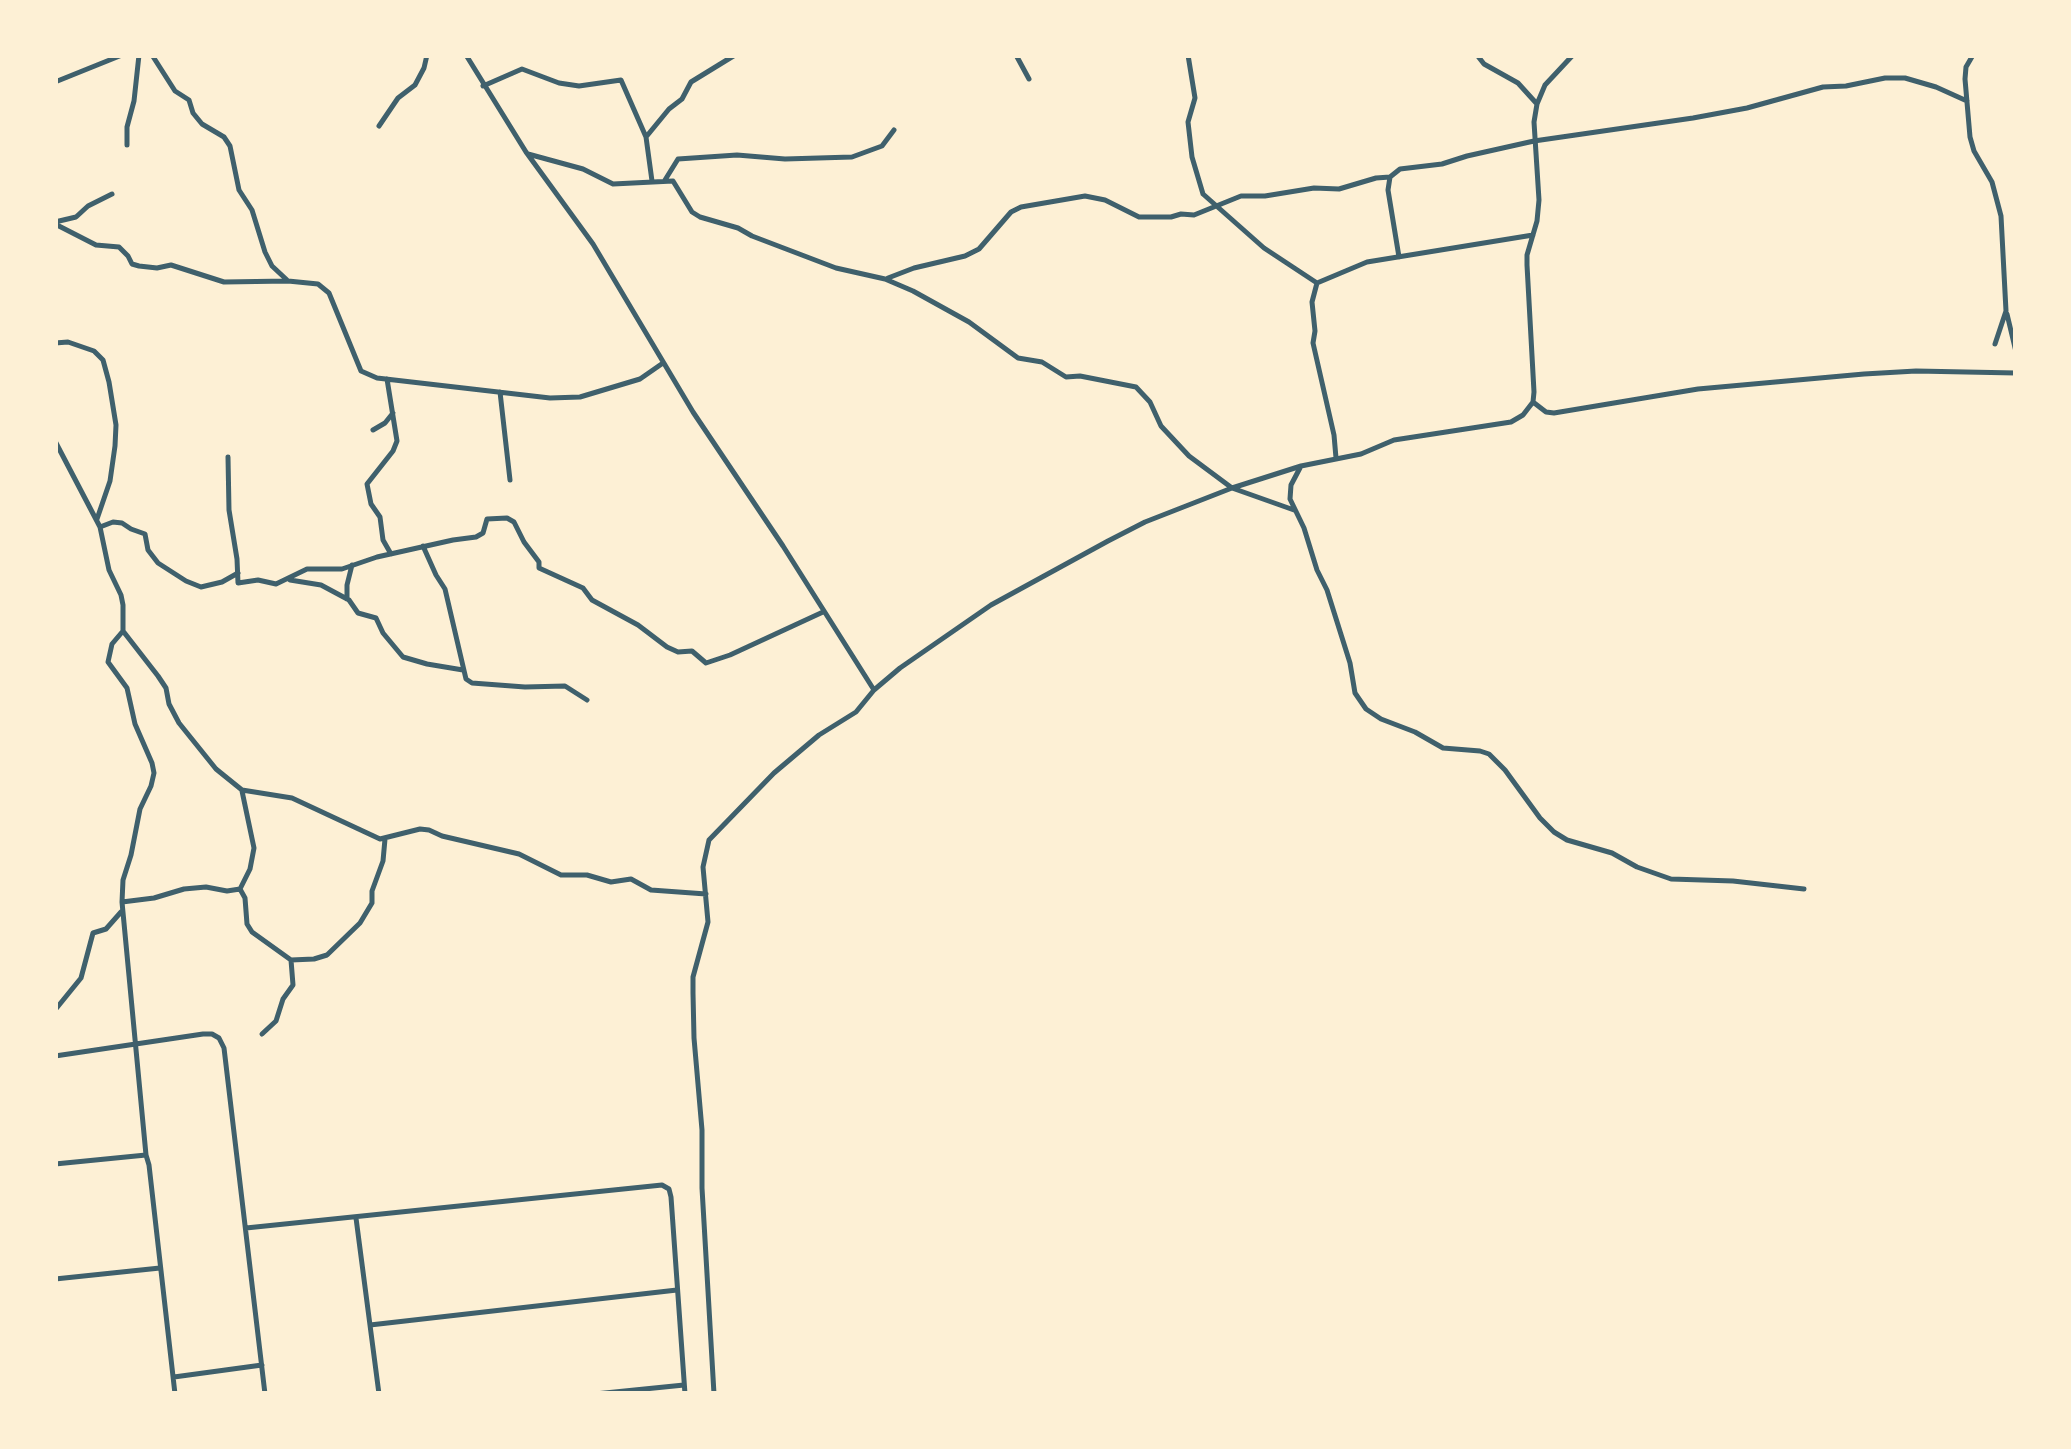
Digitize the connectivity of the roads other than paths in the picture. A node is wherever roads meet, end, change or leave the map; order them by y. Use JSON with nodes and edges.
{"nodes":[{"id":1,"x":122,"y":55,"type":"edge"},
{"id":2,"x":138,"y":55,"type":"edge"},
{"id":3,"x":152,"y":55,"type":"edge"},
{"id":4,"x":427,"y":55,"type":"edge"},
{"id":5,"x":466,"y":55,"type":"edge"},
{"id":6,"x":735,"y":55,"type":"edge"},
{"id":7,"x":1016,"y":55,"type":"edge"},
{"id":8,"x":1188,"y":55,"type":"edge"},
{"id":9,"x":1477,"y":55,"type":"edge"},
{"id":10,"x":1573,"y":55,"type":"edge"},
{"id":11,"x":1973,"y":55,"type":"edge"},
{"id":12,"x":1029,"y":79,"type":"dead end"},
{"id":13,"x":55,"y":82,"type":"edge"},
{"id":14,"x":483,"y":86,"type":"junction"},
{"id":15,"x":1967,"y":101,"type":"junction"},
{"id":16,"x":1537,"y":104,"type":"junction"},
{"id":17,"x":379,"y":126,"type":"dead end"},
{"id":18,"x":894,"y":130,"type":"dead end"},
{"id":19,"x":646,"y":137,"type":"junction"},
{"id":20,"x":1534,"y":142,"type":"junction"},
{"id":21,"x":127,"y":145,"type":"dead end"},
{"id":22,"x":528,"y":154,"type":"junction"},
{"id":23,"x":1390,"y":177,"type":"junction"},
{"id":24,"x":665,"y":180,"type":"junction"},
{"id":25,"x":652,"y":181,"type":"junction"},
{"id":26,"x":112,"y":194,"type":"dead end"},
{"id":27,"x":1215,"y":204,"type":"junction"},
{"id":28,"x":55,"y":223,"type":"edge"},
{"id":29,"x":1533,"y":235,"type":"junction"},
{"id":30,"x":1398,"y":256,"type":"junction"},
{"id":31,"x":288,"y":280,"type":"junction"},
{"id":32,"x":885,"y":280,"type":"junction"},
{"id":33,"x":1317,"y":284,"type":"junction"},
{"id":34,"x":2006,"y":311,"type":"junction"},
{"id":35,"x":55,"y":343,"type":"edge"},
{"id":36,"x":1995,"y":344,"type":"dead end"},
{"id":37,"x":2016,"y":352,"type":"edge"},
{"id":38,"x":664,"y":363,"type":"junction"},
{"id":39,"x":2016,"y":373,"type":"edge"},
{"id":40,"x":388,"y":379,"type":"junction"},
{"id":41,"x":500,"y":392,"type":"junction"},
{"id":42,"x":1533,"y":402,"type":"junction"},
{"id":43,"x":393,"y":414,"type":"junction"},
{"id":44,"x":372,"y":430,"type":"dead end"},
{"id":45,"x":55,"y":441,"type":"edge"},
{"id":46,"x":228,"y":457,"type":"dead end"},
{"id":47,"x":1336,"y":458,"type":"junction"},
{"id":48,"x":1301,"y":466,"type":"junction"},
{"id":49,"x":510,"y":480,"type":"dead end"},
{"id":50,"x":1232,"y":488,"type":"junction"},
{"id":51,"x":1294,"y":510,"type":"junction"},
{"id":52,"x":97,"y":519,"type":"junction"},
{"id":53,"x":100,"y":528,"type":"junction"},
{"id":54,"x":424,"y":546,"type":"junction"},
{"id":55,"x":391,"y":554,"type":"junction"},
{"id":56,"x":352,"y":565,"type":"junction"},
{"id":57,"x":238,"y":573,"type":"junction"},
{"id":58,"x":287,"y":580,"type":"junction"},
{"id":59,"x":347,"y":599,"type":"junction"},
{"id":60,"x":822,"y":612,"type":"junction"},
{"id":61,"x":123,"y":630,"type":"junction"},
{"id":62,"x":464,"y":670,"type":"junction"},
{"id":63,"x":874,"y":690,"type":"junction"},
{"id":64,"x":587,"y":700,"type":"dead end"},
{"id":65,"x":242,"y":790,"type":"junction"},
{"id":66,"x":385,"y":838,"type":"junction"},
{"id":67,"x":240,"y":888,"type":"junction"},
{"id":68,"x":1804,"y":889,"type":"dead end"},
{"id":69,"x":706,"y":894,"type":"junction"},
{"id":70,"x":122,"y":906,"type":"junction"},
{"id":71,"x":291,"y":960,"type":"junction"},
{"id":72,"x":55,"y":1010,"type":"edge"},
{"id":73,"x":262,"y":1034,"type":"dead end"},
{"id":74,"x":136,"y":1045,"type":"junction"},
{"id":75,"x":55,"y":1056,"type":"edge"},
{"id":76,"x":146,"y":1155,"type":"junction"},
{"id":77,"x":55,"y":1164,"type":"edge"},
{"id":78,"x":356,"y":1217,"type":"junction"},
{"id":79,"x":246,"y":1228,"type":"junction"},
{"id":80,"x":160,"y":1268,"type":"junction"},
{"id":81,"x":55,"y":1279,"type":"edge"},
{"id":82,"x":677,"y":1290,"type":"junction"},
{"id":83,"x":370,"y":1325,"type":"junction"},
{"id":84,"x":262,"y":1365,"type":"junction"},
{"id":85,"x":174,"y":1377,"type":"junction"},
{"id":86,"x":684,"y":1385,"type":"junction"},
{"id":87,"x":175,"y":1394,"type":"edge"},
{"id":88,"x":265,"y":1394,"type":"edge"},
{"id":89,"x":379,"y":1394,"type":"edge"},
{"id":90,"x":595,"y":1394,"type":"edge"},
{"id":91,"x":685,"y":1394,"type":"edge"},
{"id":92,"x":714,"y":1394,"type":"edge"}],
"edges":[{"from":1,"to":13,"type":"street"},
{"from":2,"to":21,"type":"street"},
{"from":3,"to":31,"type":"street"},
{"from":4,"to":17,"type":"street"},
{"from":5,"to":14,"type":"street"},
{"from":6,"to":19,"type":"street"},
{"from":7,"to":12,"type":"street"},
{"from":8,"to":27,"type":"street"},
{"from":9,"to":16,"type":"street"},
{"from":10,"to":16,"type":"street"},
{"from":11,"to":15,"type":"street"},
{"from":14,"to":19,"type":"street"},
{"from":14,"to":22,"type":"street"},
{"from":15,"to":20,"type":"street"},
{"from":15,"to":34,"type":"street"},
{"from":16,"to":20,"type":"street"},
{"from":18,"to":24,"type":"street"},
{"from":19,"to":25,"type":"street"},
{"from":20,"to":23,"type":"street"},
{"from":20,"to":29,"type":"street"},
{"from":22,"to":25,"type":"street"},
{"from":22,"to":38,"type":"street"},
{"from":23,"to":27,"type":"street"},
{"from":23,"to":30,"type":"street"},
{"from":24,"to":25,"type":"street"},
{"from":24,"to":32,"type":"street"},
{"from":26,"to":28,"type":"street"},
{"from":27,"to":32,"type":"street"},
{"from":27,"to":33,"type":"street"},
{"from":28,"to":31,"type":"street"},
{"from":29,"to":30,"type":"street"},
{"from":29,"to":42,"type":"street"},
{"from":30,"to":33,"type":"street"},
{"from":31,"to":40,"type":"street"},
{"from":32,"to":50,"type":"street"},
{"from":33,"to":47,"type":"street"},
{"from":34,"to":36,"type":"street"},
{"from":34,"to":37,"type":"street"},
{"from":35,"to":52,"type":"street"},
{"from":38,"to":41,"type":"street"},
{"from":38,"to":60,"type":"street"},
{"from":39,"to":42,"type":"street"},
{"from":40,"to":41,"type":"street"},
{"from":40,"to":43,"type":"street"},
{"from":41,"to":49,"type":"street"},
{"from":42,"to":47,"type":"street"},
{"from":43,"to":44,"type":"street"},
{"from":43,"to":55,"type":"street"},
{"from":45,"to":52,"type":"street"},
{"from":46,"to":57,"type":"street"},
{"from":47,"to":48,"type":"street"},
{"from":48,"to":50,"type":"street"},
{"from":48,"to":51,"type":"street"},
{"from":50,"to":51,"type":"street"},
{"from":50,"to":63,"type":"street"},
{"from":51,"to":68,"type":"street"},
{"from":52,"to":53,"type":"street"},
{"from":53,"to":57,"type":"street"},
{"from":53,"to":61,"type":"street"},
{"from":54,"to":55,"type":"street"},
{"from":54,"to":60,"type":"street"},
{"from":54,"to":62,"type":"street"},
{"from":55,"to":56,"type":"street"},
{"from":56,"to":58,"type":"street"},
{"from":56,"to":59,"type":"street"},
{"from":57,"to":58,"type":"street"},
{"from":58,"to":59,"type":"street"},
{"from":59,"to":62,"type":"street"},
{"from":60,"to":63,"type":"street"},
{"from":61,"to":65,"type":"street"},
{"from":61,"to":70,"type":"street"},
{"from":62,"to":64,"type":"street"},
{"from":63,"to":69,"type":"street"},
{"from":65,"to":66,"type":"street"},
{"from":65,"to":67,"type":"street"},
{"from":66,"to":69,"type":"street"},
{"from":66,"to":71,"type":"street"},
{"from":67,"to":70,"type":"street"},
{"from":67,"to":71,"type":"street"},
{"from":69,"to":92,"type":"street"},
{"from":70,"to":72,"type":"street"},
{"from":70,"to":74,"type":"street"},
{"from":71,"to":73,"type":"street"},
{"from":74,"to":75,"type":"street"},
{"from":74,"to":76,"type":"street"},
{"from":74,"to":79,"type":"street"},
{"from":76,"to":77,"type":"street"},
{"from":76,"to":80,"type":"street"},
{"from":78,"to":79,"type":"street"},
{"from":78,"to":82,"type":"street"},
{"from":78,"to":83,"type":"street"},
{"from":79,"to":84,"type":"street"},
{"from":80,"to":81,"type":"street"},
{"from":80,"to":85,"type":"street"},
{"from":82,"to":83,"type":"street"},
{"from":82,"to":86,"type":"street"},
{"from":83,"to":89,"type":"street"},
{"from":84,"to":85,"type":"street"},
{"from":84,"to":88,"type":"street"},
{"from":85,"to":87,"type":"street"},
{"from":86,"to":90,"type":"street"},
{"from":86,"to":91,"type":"street"}]}
